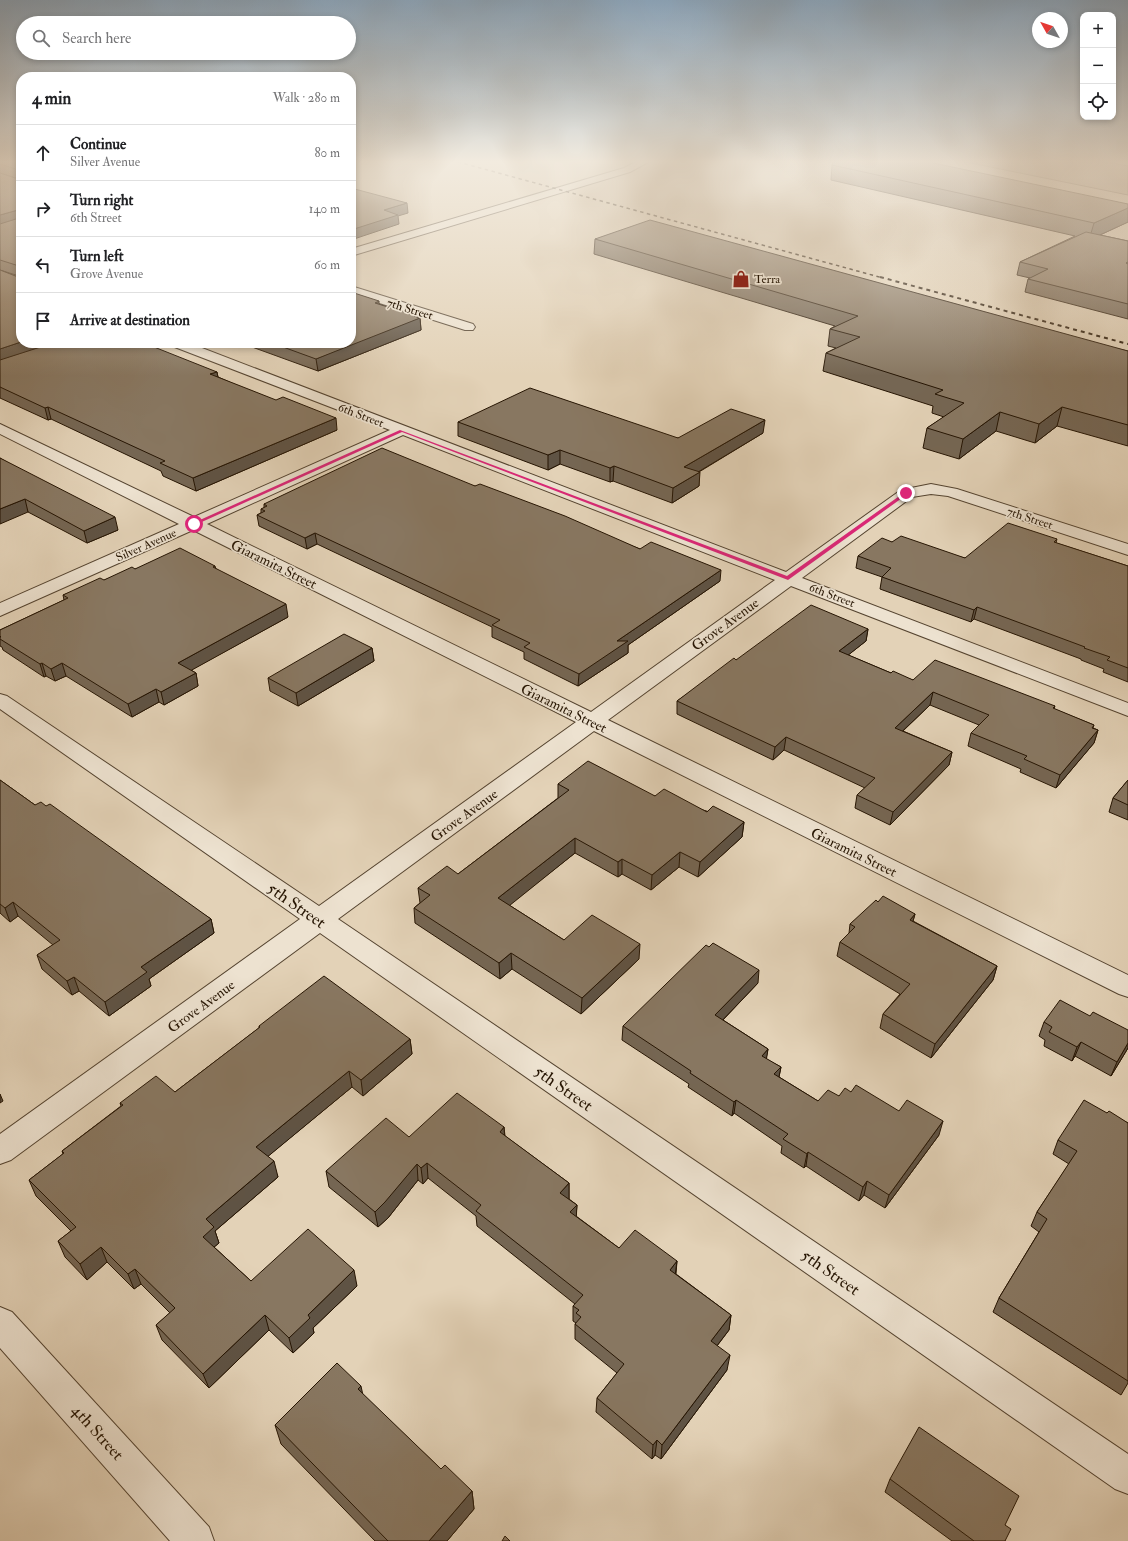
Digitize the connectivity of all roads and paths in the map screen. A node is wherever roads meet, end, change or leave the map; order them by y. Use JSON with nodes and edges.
{"nodes":[{"id":1,"x":424,"y":232,"type":"edge"},
{"id":2,"x":356,"y":252,"type":"edge"},
{"id":3,"x":356,"y":292,"type":"edge"},
{"id":4,"x":469,"y":327,"type":"dead end"},
{"id":5,"x":190,"y":348,"type":"edge"},
{"id":6,"x":0,"y":428,"type":"edge"},
{"id":7,"x":401,"y":430,"type":"junction"},
{"id":8,"x":931,"y":489,"type":"joint"},
{"id":9,"x":194,"y":524,"type":"junction"},
{"id":10,"x":1128,"y":550,"type":"edge"},
{"id":11,"x":788,"y":578,"type":"junction"},
{"id":12,"x":0,"y":610,"type":"edge"},
{"id":13,"x":0,"y":700,"type":"edge"},
{"id":14,"x":1128,"y":710,"type":"edge"},
{"id":15,"x":592,"y":722,"type":"junction"},
{"id":16,"x":320,"y":920,"type":"junction"},
{"id":17,"x":1128,"y":987,"type":"edge"},
{"id":18,"x":0,"y":1151,"type":"edge"},
{"id":19,"x":0,"y":1323,"type":"edge"},
{"id":20,"x":1128,"y":1476,"type":"edge"},
{"id":21,"x":195,"y":1541,"type":"edge"}],
"edges":[{"from":1,"to":2,"type":"street"},
{"from":3,"to":4,"type":"street","name":"7th Street"},
{"from":5,"to":7,"type":"street","name":"6th Street"},
{"from":6,"to":9,"type":"street","name":"Giaramita Street"},
{"from":7,"to":9,"type":"street","name":"Silver Avenue"},
{"from":7,"to":11,"type":"street","name":"6th Street"},
{"from":8,"to":10,"type":"street","name":"7th Street"},
{"from":8,"to":11,"type":"street","name":"Grove Avenue"},
{"from":9,"to":12,"type":"street","name":"Silver Avenue"},
{"from":9,"to":15,"type":"street","name":"Giaramita Street"},
{"from":11,"to":14,"type":"street","name":"6th Street"},
{"from":11,"to":15,"type":"street","name":"Grove Avenue"},
{"from":13,"to":16,"type":"street","name":"5th Street"},
{"from":15,"to":16,"type":"street","name":"Grove Avenue"},
{"from":15,"to":17,"type":"street","name":"Giaramita Street"},
{"from":16,"to":18,"type":"street","name":"Grove Avenue"},
{"from":16,"to":20,"type":"street","name":"5th Street"},
{"from":19,"to":21,"type":"street","name":"4th Street"}]}
